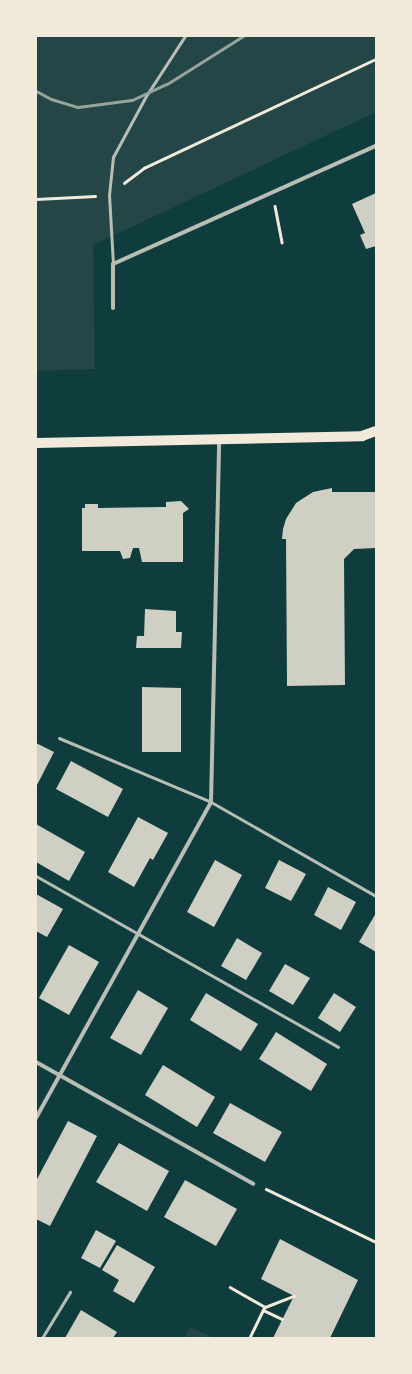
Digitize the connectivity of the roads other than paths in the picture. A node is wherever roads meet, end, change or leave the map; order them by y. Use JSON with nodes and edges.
{"nodes":[{"id":1,"x":185,"y":36,"type":"edge"},
{"id":2,"x":376,"y":146,"type":"edge"},
{"id":3,"x":113,"y":264,"type":"junction"},
{"id":4,"x":113,"y":308,"type":"dead end"},
{"id":5,"x":376,"y":431,"type":"edge"},
{"id":6,"x":362,"y":436,"type":"junction"},
{"id":7,"x":219,"y":438,"type":"junction"},
{"id":8,"x":376,"y":440,"type":"edge"},
{"id":9,"x":36,"y":443,"type":"edge"},
{"id":10,"x":59,"y":738,"type":"dead end"},
{"id":11,"x":211,"y":802,"type":"junction"},
{"id":12,"x":36,"y":876,"type":"edge"},
{"id":13,"x":376,"y":896,"type":"edge"},
{"id":14,"x":139,"y":935,"type":"junction"},
{"id":15,"x":338,"y":1047,"type":"dead end"},
{"id":16,"x":36,"y":1062,"type":"edge"},
{"id":17,"x":60,"y":1076,"type":"junction"},
{"id":18,"x":36,"y":1118,"type":"edge"},
{"id":19,"x":253,"y":1184,"type":"road end"},
{"id":20,"x":70,"y":1292,"type":"dead end"},
{"id":21,"x":42,"y":1338,"type":"edge"}],
"edges":[{"from":1,"to":3,"type":"lane"},
{"from":2,"to":3,"type":"street"},
{"from":3,"to":4,"type":"street"},
{"from":5,"to":6,"type":"main road"},
{"from":6,"to":7,"type":"main road"},
{"from":6,"to":8,"type":"main road"},
{"from":7,"to":9,"type":"main road"},
{"from":7,"to":11,"type":"street"},
{"from":10,"to":11,"type":"lane"},
{"from":11,"to":13,"type":"lane"},
{"from":11,"to":14,"type":"street"},
{"from":12,"to":14,"type":"lane"},
{"from":14,"to":15,"type":"lane"},
{"from":14,"to":17,"type":"street"},
{"from":16,"to":17,"type":"street"},
{"from":17,"to":18,"type":"street"},
{"from":17,"to":19,"type":"street"},
{"from":20,"to":21,"type":"lane"}]}
